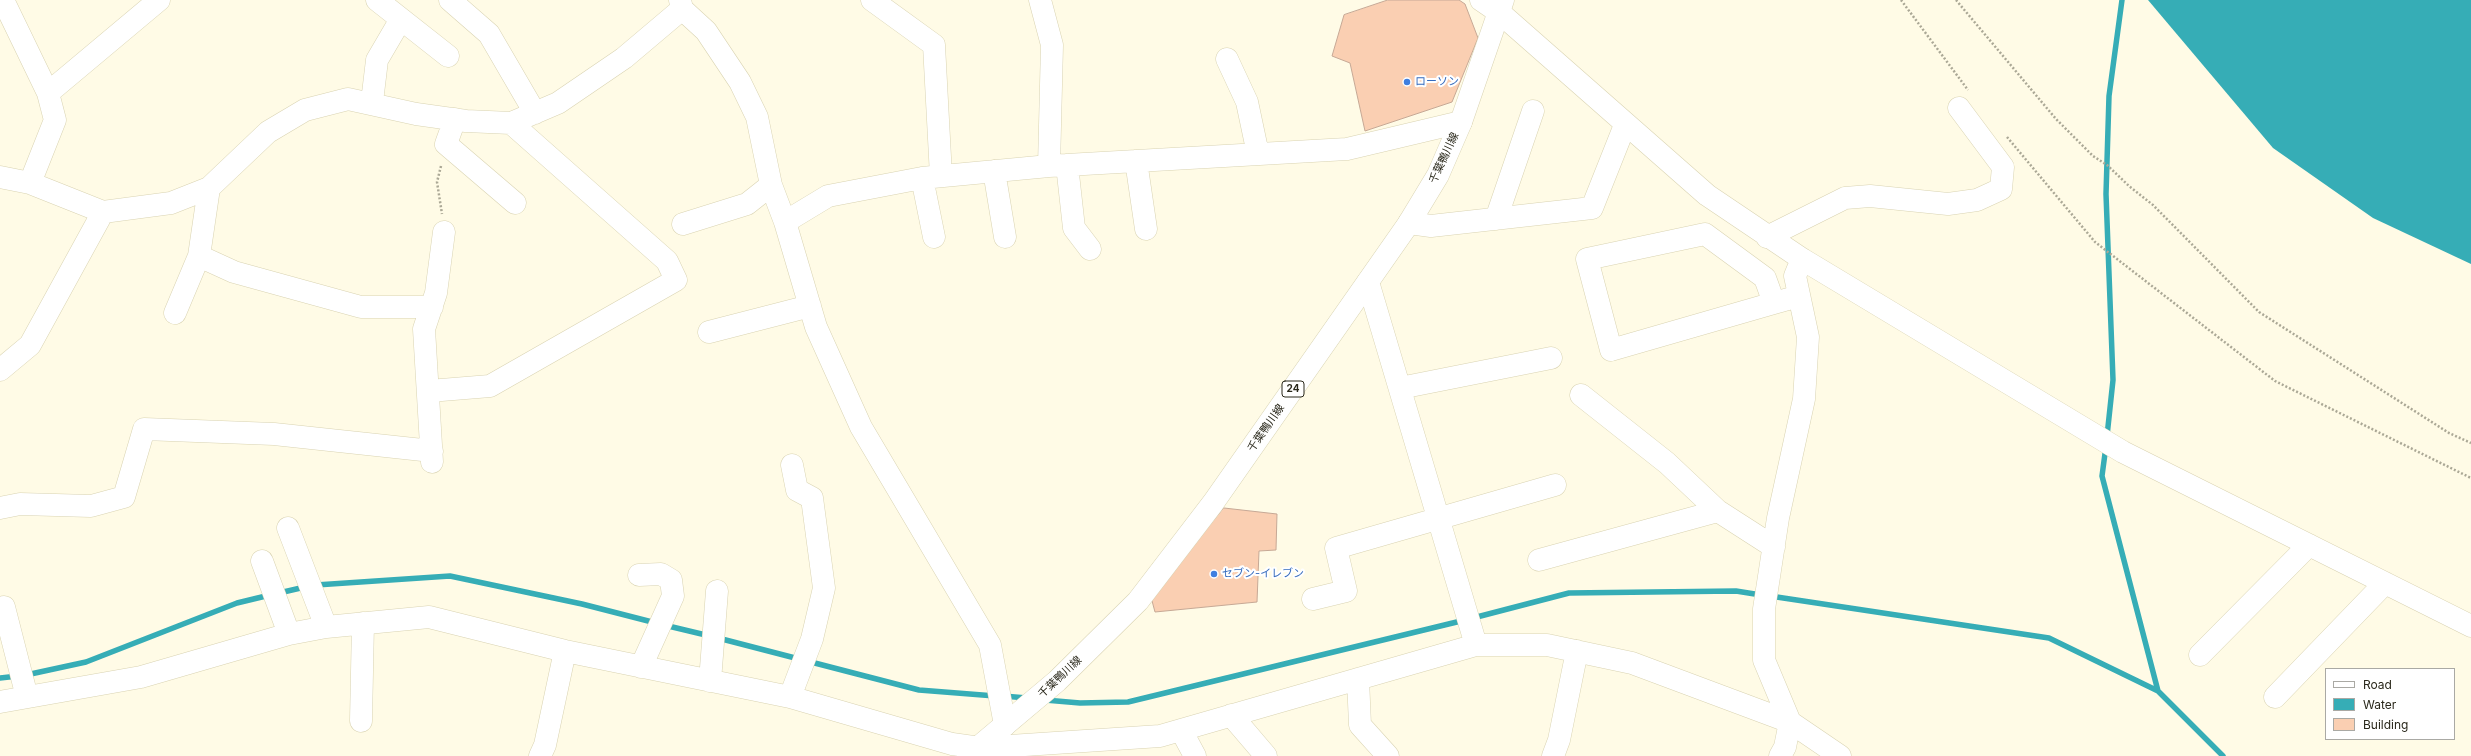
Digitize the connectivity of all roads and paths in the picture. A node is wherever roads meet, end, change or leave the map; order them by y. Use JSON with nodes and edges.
{"nodes":[{"id":1,"x":3,"y":0,"type":"edge"},
{"id":2,"x":159,"y":0,"type":"edge"},
{"id":3,"x":377,"y":0,"type":"edge"},
{"id":4,"x":450,"y":0,"type":"edge"},
{"id":5,"x":872,"y":0,"type":"edge"},
{"id":6,"x":1040,"y":0,"type":"edge"},
{"id":7,"x":1481,"y":0,"type":"edge"},
{"id":8,"x":1901,"y":0,"type":"edge"},
{"id":9,"x":1956,"y":0,"type":"edge"},
{"id":10,"x":681,"y":5,"type":"edge"},
{"id":11,"x":1502,"y":7,"type":"edge"},
{"id":12,"x":401,"y":19,"type":"junction"},
{"id":13,"x":448,"y":56,"type":"dead end"},
{"id":14,"x":1228,"y":59,"type":"dead end"},
{"id":15,"x":48,"y":93,"type":"junction"},
{"id":16,"x":1964,"y":99,"type":"joint"},
{"id":17,"x":372,"y":102,"type":"junction"},
{"id":18,"x":1533,"y":111,"type":"dead end"},
{"id":19,"x":535,"y":113,"type":"junction"},
{"id":20,"x":455,"y":119,"type":"junction"},
{"id":21,"x":1461,"y":122,"type":"junction"},
{"id":22,"x":511,"y":123,"type":"junction"},
{"id":23,"x":1625,"y":125,"type":"junction"},
{"id":24,"x":2004,"y":133,"type":"dead end"},
{"id":25,"x":446,"y":144,"type":"junction"},
{"id":26,"x":1258,"y":154,"type":"junction"},
{"id":27,"x":1136,"y":161,"type":"junction"},
{"id":28,"x":1058,"y":165,"type":"junction"},
{"id":29,"x":994,"y":171,"type":"junction"},
{"id":30,"x":0,"y":177,"type":"edge"},
{"id":31,"x":931,"y":177,"type":"junction"},
{"id":32,"x":30,"y":183,"type":"junction"},
{"id":33,"x":771,"y":185,"type":"junction"},
{"id":34,"x":209,"y":188,"type":"junction"},
{"id":35,"x":515,"y":203,"type":"dead end"},
{"id":36,"x":103,"y":212,"type":"junction"},
{"id":37,"x":1496,"y":219,"type":"junction"},
{"id":38,"x":785,"y":222,"type":"junction"},
{"id":39,"x":1409,"y":223,"type":"junction"},
{"id":40,"x":683,"y":224,"type":"dead end"},
{"id":41,"x":1146,"y":229,"type":"dead end"},
{"id":42,"x":444,"y":232,"type":"joint"},
{"id":43,"x":934,"y":237,"type":"dead end"},
{"id":44,"x":1005,"y":237,"type":"dead end"},
{"id":45,"x":1767,"y":237,"type":"junction"},
{"id":46,"x":1090,"y":249,"type":"dead end"},
{"id":47,"x":199,"y":256,"type":"junction"},
{"id":48,"x":1802,"y":259,"type":"junction"},
{"id":49,"x":1368,"y":282,"type":"junction"},
{"id":50,"x":1799,"y":296,"type":"junction"},
{"id":51,"x":1774,"y":303,"type":"junction"},
{"id":52,"x":810,"y":306,"type":"junction"},
{"id":53,"x":432,"y":307,"type":"junction"},
{"id":54,"x":175,"y":314,"type":"dead end"},
{"id":55,"x":709,"y":332,"type":"dead end"},
{"id":56,"x":1551,"y":358,"type":"dead end"},
{"id":57,"x":0,"y":370,"type":"edge"},
{"id":58,"x":1400,"y":388,"type":"junction"},
{"id":59,"x":429,"y":391,"type":"junction"},
{"id":60,"x":1581,"y":395,"type":"dead end"},
{"id":61,"x":2471,"y":443,"type":"edge"},
{"id":62,"x":792,"y":465,"type":"dead end"},
{"id":63,"x":2471,"y":478,"type":"edge"},
{"id":64,"x":1555,"y":485,"type":"dead end"},
{"id":65,"x":0,"y":508,"type":"edge"},
{"id":66,"x":1718,"y":511,"type":"junction"},
{"id":67,"x":1438,"y":519,"type":"junction"},
{"id":68,"x":288,"y":528,"type":"dead end"},
{"id":69,"x":2309,"y":545,"type":"junction"},
{"id":70,"x":1774,"y":547,"type":"junction"},
{"id":71,"x":262,"y":560,"type":"dead end"},
{"id":72,"x":1539,"y":560,"type":"dead end"},
{"id":73,"x":639,"y":575,"type":"dead end"},
{"id":74,"x":2385,"y":583,"type":"junction"},
{"id":75,"x":717,"y":591,"type":"dead end"},
{"id":76,"x":1313,"y":599,"type":"dead end"},
{"id":77,"x":4,"y":607,"type":"dead end"},
{"id":78,"x":364,"y":623,"type":"junction"},
{"id":79,"x":2471,"y":626,"type":"edge"},
{"id":80,"x":326,"y":627,"type":"junction"},
{"id":81,"x":289,"y":634,"type":"junction"},
{"id":82,"x":1476,"y":645,"type":"junction"},
{"id":83,"x":1577,"y":651,"type":"junction"},
{"id":84,"x":565,"y":652,"type":"junction"},
{"id":85,"x":2200,"y":655,"type":"dead end"},
{"id":86,"x":641,"y":667,"type":"junction"},
{"id":87,"x":1358,"y":679,"type":"junction"},
{"id":88,"x":710,"y":681,"type":"junction"},
{"id":89,"x":27,"y":697,"type":"junction"},
{"id":90,"x":790,"y":697,"type":"junction"},
{"id":91,"x":2275,"y":697,"type":"dead end"},
{"id":92,"x":0,"y":702,"type":"edge"},
{"id":93,"x":1231,"y":715,"type":"junction"},
{"id":94,"x":360,"y":721,"type":"dead end"},
{"id":95,"x":1790,"y":722,"type":"junction"},
{"id":96,"x":1005,"y":725,"type":"junction"},
{"id":97,"x":1181,"y":730,"type":"junction"},
{"id":98,"x":974,"y":752,"type":"edge"},
{"id":99,"x":540,"y":756,"type":"edge"},
{"id":100,"x":1195,"y":756,"type":"edge"},
{"id":101,"x":1266,"y":756,"type":"edge"},
{"id":102,"x":1388,"y":756,"type":"edge"},
{"id":103,"x":1553,"y":756,"type":"edge"},
{"id":104,"x":1780,"y":756,"type":"edge"},
{"id":105,"x":1840,"y":756,"type":"edge"}],
"edges":[{"from":1,"to":15,"type":"street"},
{"from":2,"to":15,"type":"street"},
{"from":3,"to":12,"type":"street"},
{"from":4,"to":19,"type":"street"},
{"from":5,"to":31,"type":"street"},
{"from":6,"to":28,"type":"street"},
{"from":7,"to":11,"type":"street"},
{"from":8,"to":16,"type":"path"},
{"from":9,"to":61,"type":"path"},
{"from":10,"to":19,"type":"street"},
{"from":10,"to":33,"type":"street"},
{"from":11,"to":21,"type":"street","name":"千葉鴨川線","number":"24"},
{"from":11,"to":23,"type":"street"},
{"from":12,"to":13,"type":"street"},
{"from":12,"to":17,"type":"street"},
{"from":14,"to":26,"type":"street"},
{"from":15,"to":32,"type":"street"},
{"from":16,"to":45,"type":"street"},
{"from":17,"to":20,"type":"street"},
{"from":17,"to":34,"type":"street"},
{"from":18,"to":37,"type":"street"},
{"from":19,"to":22,"type":"street"},
{"from":20,"to":22,"type":"street"},
{"from":20,"to":25,"type":"street"},
{"from":21,"to":26,"type":"street"},
{"from":21,"to":39,"type":"street","name":"千葉鴨川線","number":"24"},
{"from":22,"to":59,"type":"street"},
{"from":23,"to":37,"type":"street"},
{"from":23,"to":45,"type":"street"},
{"from":24,"to":63,"type":"path"},
{"from":25,"to":35,"type":"street"},
{"from":25,"to":42,"type":"path"},
{"from":26,"to":27,"type":"street"},
{"from":27,"to":28,"type":"street"},
{"from":27,"to":41,"type":"street"},
{"from":28,"to":29,"type":"street"},
{"from":28,"to":46,"type":"street"},
{"from":29,"to":31,"type":"street"},
{"from":29,"to":44,"type":"street"},
{"from":30,"to":32,"type":"street"},
{"from":31,"to":38,"type":"street"},
{"from":31,"to":43,"type":"street"},
{"from":32,"to":36,"type":"street"},
{"from":33,"to":38,"type":"street"},
{"from":33,"to":40,"type":"street"},
{"from":34,"to":36,"type":"street"},
{"from":34,"to":47,"type":"street"},
{"from":36,"to":57,"type":"street"},
{"from":37,"to":39,"type":"street"},
{"from":38,"to":52,"type":"street"},
{"from":39,"to":49,"type":"street","name":"千葉鴨川線","number":"24"},
{"from":42,"to":53,"type":"street"},
{"from":45,"to":48,"type":"street"},
{"from":47,"to":53,"type":"street"},
{"from":47,"to":54,"type":"street"},
{"from":48,"to":50,"type":"street"},
{"from":48,"to":69,"type":"street"},
{"from":49,"to":58,"type":"street"},
{"from":49,"to":96,"type":"street","name":"千葉鴨川線","number":"24"},
{"from":50,"to":51,"type":"street"},
{"from":50,"to":70,"type":"street"},
{"from":51,"to":51,"type":"street"},
{"from":52,"to":55,"type":"street"},
{"from":52,"to":96,"type":"street"},
{"from":53,"to":59,"type":"street"},
{"from":56,"to":58,"type":"street"},
{"from":58,"to":67,"type":"street"},
{"from":59,"to":65,"type":"street"},
{"from":60,"to":66,"type":"street"},
{"from":62,"to":90,"type":"street"},
{"from":64,"to":67,"type":"street"},
{"from":66,"to":70,"type":"street"},
{"from":66,"to":72,"type":"street"},
{"from":67,"to":76,"type":"street"},
{"from":67,"to":82,"type":"street"},
{"from":68,"to":80,"type":"street"},
{"from":69,"to":74,"type":"street"},
{"from":69,"to":85,"type":"street"},
{"from":70,"to":95,"type":"street"},
{"from":71,"to":81,"type":"street"},
{"from":73,"to":86,"type":"street"},
{"from":74,"to":79,"type":"street"},
{"from":74,"to":91,"type":"street"},
{"from":75,"to":88,"type":"street"},
{"from":77,"to":89,"type":"street"},
{"from":78,"to":80,"type":"street"},
{"from":78,"to":84,"type":"street"},
{"from":78,"to":94,"type":"street"},
{"from":80,"to":81,"type":"street"},
{"from":81,"to":89,"type":"street"},
{"from":82,"to":83,"type":"street"},
{"from":82,"to":87,"type":"street"},
{"from":83,"to":95,"type":"street"},
{"from":83,"to":103,"type":"street"},
{"from":84,"to":86,"type":"street"},
{"from":84,"to":99,"type":"street"},
{"from":86,"to":88,"type":"street"},
{"from":87,"to":93,"type":"street"},
{"from":87,"to":102,"type":"street"},
{"from":88,"to":90,"type":"street"},
{"from":89,"to":92,"type":"street"},
{"from":90,"to":98,"type":"street"},
{"from":93,"to":97,"type":"street"},
{"from":93,"to":101,"type":"street"},
{"from":95,"to":104,"type":"street"},
{"from":95,"to":105,"type":"street"},
{"from":96,"to":98,"type":"street","name":"千葉鴨川線","number":"24"},
{"from":97,"to":98,"type":"street"},
{"from":97,"to":100,"type":"street"}]}
